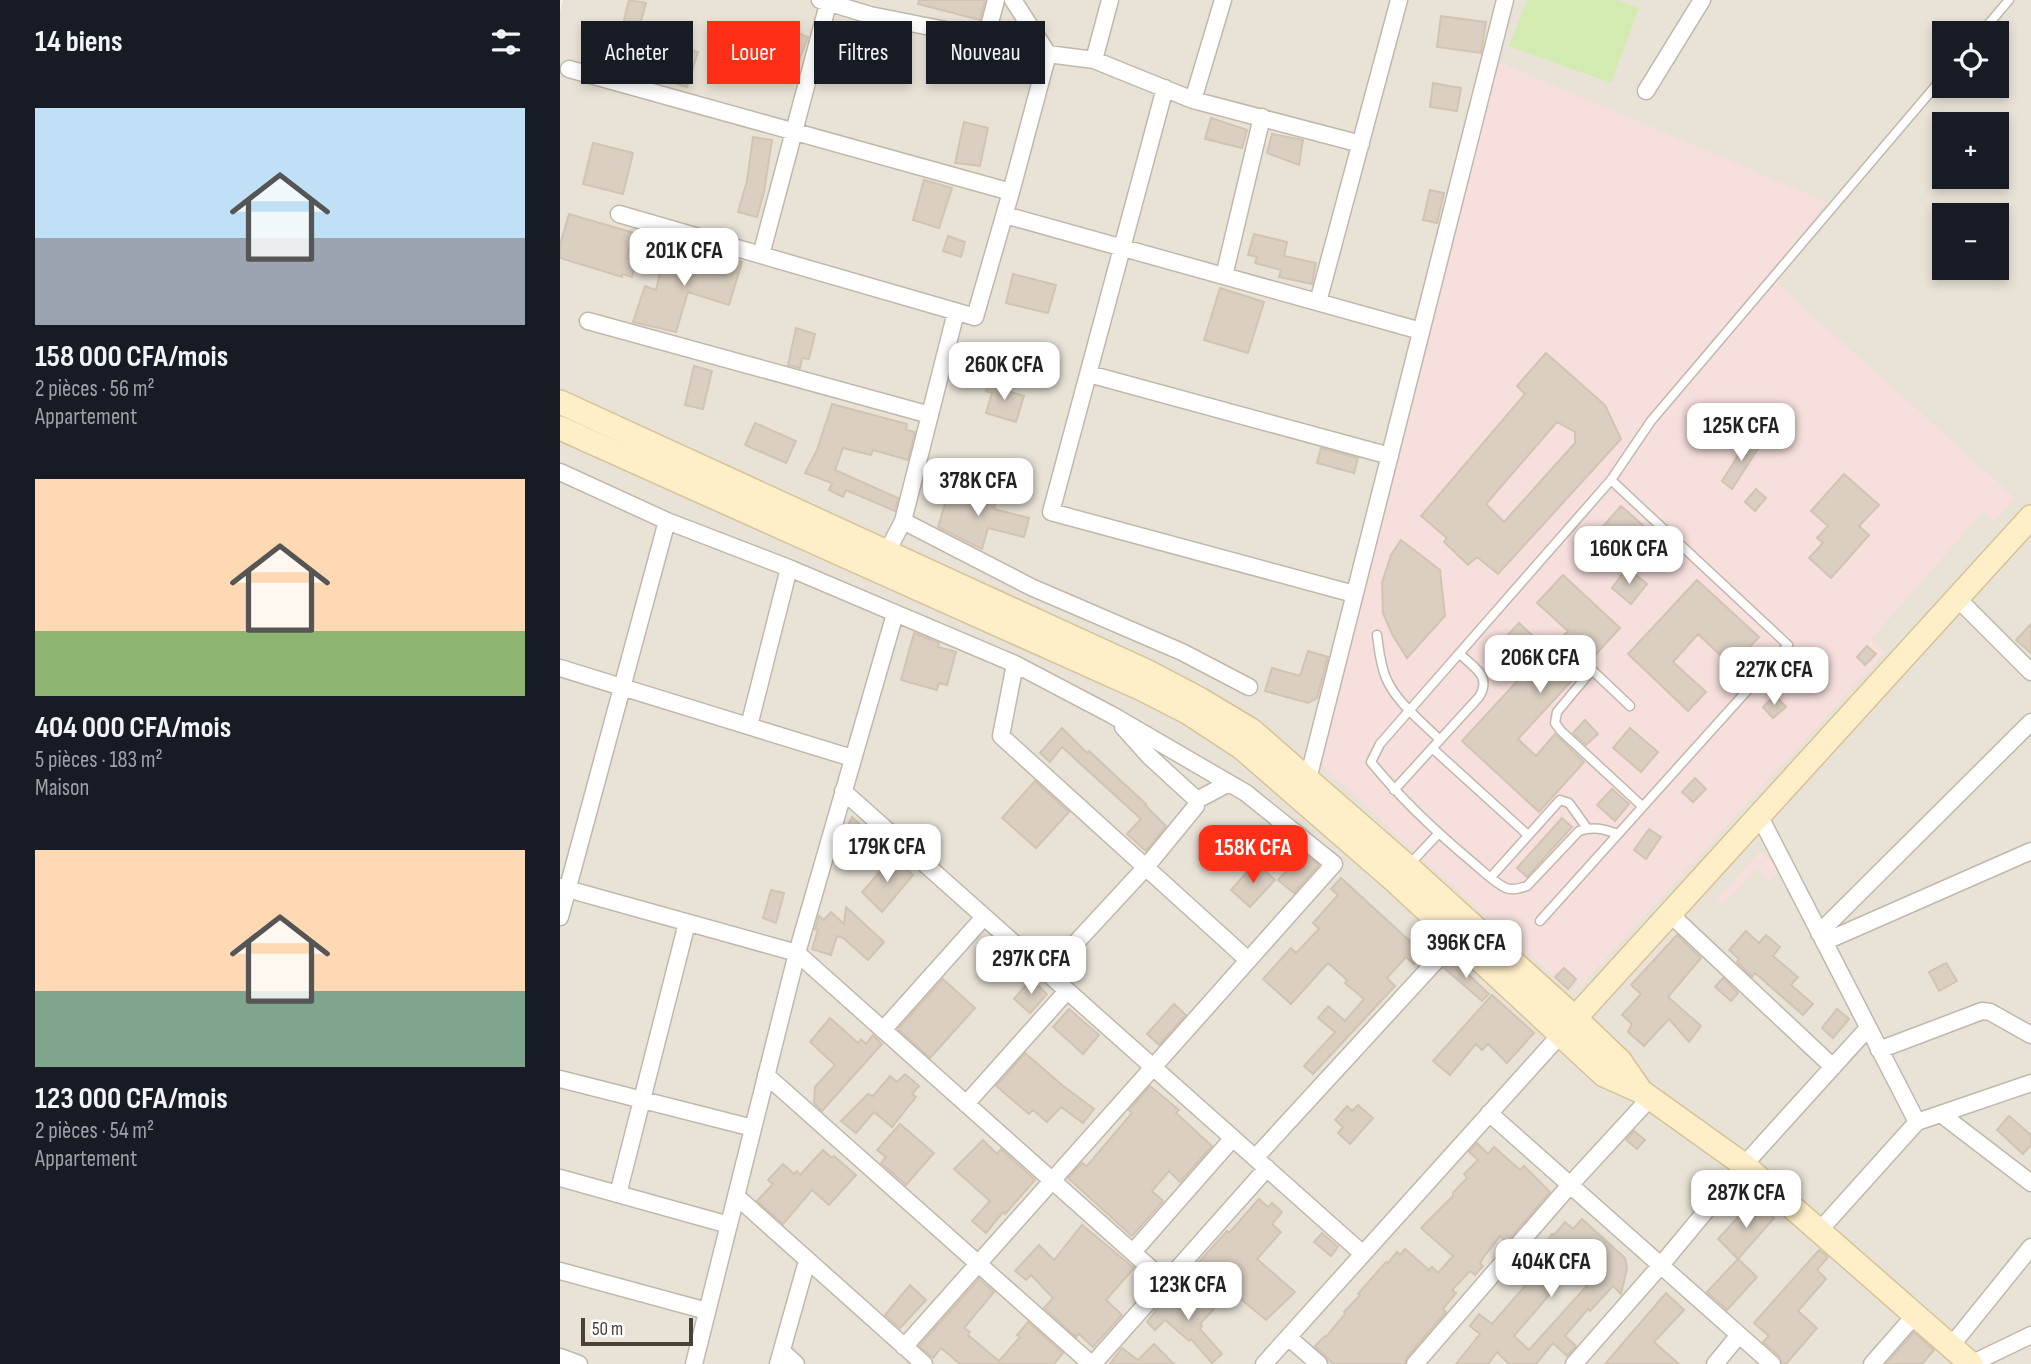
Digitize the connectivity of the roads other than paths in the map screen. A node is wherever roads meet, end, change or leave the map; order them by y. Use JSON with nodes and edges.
{"nodes":[{"id":1,"x":996,"y":0,"type":"edge"},
{"id":2,"x":1013,"y":0,"type":"edge"},
{"id":3,"x":1110,"y":0,"type":"edge"},
{"id":4,"x":1223,"y":0,"type":"edge"},
{"id":5,"x":1399,"y":0,"type":"edge"},
{"id":6,"x":1505,"y":0,"type":"edge"},
{"id":7,"x":1702,"y":0,"type":"edge"},
{"id":8,"x":2009,"y":0,"type":"edge"},
{"id":9,"x":824,"y":2,"type":"edge"},
{"id":10,"x":872,"y":7,"type":"edge"},
{"id":11,"x":990,"y":21,"type":"edge"},
{"id":12,"x":1991,"y":21,"type":"edge"},
{"id":13,"x":926,"y":22,"type":"edge"},
{"id":14,"x":1045,"y":53,"type":"edge"},
{"id":15,"x":1048,"y":54,"type":"junction"},
{"id":16,"x":1094,"y":60,"type":"junction"},
{"id":17,"x":569,"y":69,"type":"dead end"},
{"id":18,"x":1165,"y":88,"type":"junction"},
{"id":19,"x":1932,"y":90,"type":"edge"},
{"id":20,"x":1646,"y":91,"type":"dead end"},
{"id":21,"x":1193,"y":100,"type":"junction"},
{"id":22,"x":1262,"y":117,"type":"junction"},
{"id":23,"x":794,"y":132,"type":"junction"},
{"id":24,"x":1361,"y":144,"type":"junction"},
{"id":25,"x":1011,"y":192,"type":"junction"},
{"id":26,"x":619,"y":214,"type":"dead end"},
{"id":27,"x":1005,"y":215,"type":"junction"},
{"id":28,"x":1123,"y":248,"type":"junction"},
{"id":29,"x":761,"y":255,"type":"junction"},
{"id":30,"x":1224,"y":276,"type":"junction"},
{"id":31,"x":1318,"y":302,"type":"junction"},
{"id":32,"x":957,"y":312,"type":"junction"},
{"id":33,"x":588,"y":321,"type":"dead end"},
{"id":34,"x":1421,"y":331,"type":"junction"},
{"id":35,"x":1089,"y":374,"type":"junction"},
{"id":36,"x":560,"y":402,"type":"edge"},
{"id":37,"x":930,"y":415,"type":"junction"},
{"id":38,"x":560,"y":428,"type":"edge"},
{"id":39,"x":1390,"y":456,"type":"junction"},
{"id":40,"x":561,"y":478,"type":"edge"},
{"id":41,"x":1611,"y":480,"type":"junction"},
{"id":42,"x":2031,"y":517,"type":"edge"},
{"id":43,"x":667,"y":521,"type":"junction"},
{"id":44,"x":903,"y":521,"type":"junction"},
{"id":45,"x":887,"y":552,"type":"junction"},
{"id":46,"x":789,"y":568,"type":"junction"},
{"id":47,"x":1354,"y":594,"type":"junction"},
{"id":48,"x":1957,"y":598,"type":"junction"},
{"id":49,"x":895,"y":614,"type":"junction"},
{"id":50,"x":1377,"y":635,"type":"dead end"},
{"id":51,"x":1460,"y":654,"type":"junction"},
{"id":52,"x":1015,"y":664,"type":"junction"},
{"id":53,"x":560,"y":668,"type":"edge"},
{"id":54,"x":2031,"y":672,"type":"edge"},
{"id":55,"x":622,"y":687,"type":"junction"},
{"id":56,"x":1249,"y":687,"type":"dead end"},
{"id":57,"x":1630,"y":706,"type":"dead end"},
{"id":58,"x":1410,"y":710,"type":"junction"},
{"id":59,"x":1112,"y":715,"type":"junction"},
{"id":60,"x":2031,"y":722,"type":"edge"},
{"id":61,"x":749,"y":726,"type":"junction"},
{"id":62,"x":1440,"y":740,"type":"junction"},
{"id":63,"x":1432,"y":748,"type":"junction"},
{"id":64,"x":852,"y":758,"type":"junction"},
{"id":65,"x":1308,"y":779,"type":"junction"},
{"id":66,"x":1229,"y":783,"type":"junction"},
{"id":67,"x":1394,"y":790,"type":"junction"},
{"id":68,"x":843,"y":791,"type":"junction"},
{"id":69,"x":1197,"y":800,"type":"junction"},
{"id":70,"x":1642,"y":806,"type":"junction"},
{"id":71,"x":1759,"y":816,"type":"junction"},
{"id":72,"x":1587,"y":828,"type":"junction"},
{"id":73,"x":1438,"y":834,"type":"junction"},
{"id":74,"x":1618,"y":834,"type":"junction"},
{"id":75,"x":1528,"y":835,"type":"junction"},
{"id":76,"x":2031,"y":851,"type":"edge"},
{"id":77,"x":1146,"y":867,"type":"junction"},
{"id":78,"x":1401,"y":874,"type":"junction"},
{"id":79,"x":1490,"y":877,"type":"junction"},
{"id":80,"x":564,"y":888,"type":"edge"},
{"id":81,"x":1670,"y":914,"type":"junction"},
{"id":82,"x":984,"y":916,"type":"junction"},
{"id":83,"x":560,"y":917,"type":"edge"},
{"id":84,"x":1540,"y":921,"type":"dead end"},
{"id":85,"x":687,"y":923,"type":"junction"},
{"id":86,"x":1457,"y":938,"type":"junction"},
{"id":87,"x":1822,"y":938,"type":"junction"},
{"id":88,"x":797,"y":953,"type":"junction"},
{"id":89,"x":1248,"y":960,"type":"junction"},
{"id":90,"x":1048,"y":973,"type":"junction"},
{"id":91,"x":1067,"y":991,"type":"junction"},
{"id":92,"x":1568,"y":1026,"type":"junction"},
{"id":93,"x":1868,"y":1028,"type":"junction"},
{"id":94,"x":883,"y":1030,"type":"junction"},
{"id":95,"x":2031,"y":1035,"type":"edge"},
{"id":96,"x":1879,"y":1050,"type":"junction"},
{"id":97,"x":1153,"y":1067,"type":"junction"},
{"id":98,"x":1833,"y":1067,"type":"junction"},
{"id":99,"x":766,"y":1075,"type":"junction"},
{"id":100,"x":560,"y":1079,"type":"edge"},
{"id":101,"x":2031,"y":1083,"type":"edge"},
{"id":102,"x":1646,"y":1095,"type":"junction"},
{"id":103,"x":642,"y":1100,"type":"junction"},
{"id":104,"x":966,"y":1104,"type":"junction"},
{"id":105,"x":1489,"y":1113,"type":"junction"},
{"id":106,"x":1941,"y":1114,"type":"junction"},
{"id":107,"x":1917,"y":1122,"type":"junction"},
{"id":108,"x":753,"y":1128,"type":"junction"},
{"id":109,"x":1233,"y":1138,"type":"junction"},
{"id":110,"x":1261,"y":1163,"type":"junction"},
{"id":111,"x":1744,"y":1165,"type":"junction"},
{"id":112,"x":560,"y":1178,"type":"edge"},
{"id":113,"x":1052,"y":1180,"type":"junction"},
{"id":114,"x":2031,"y":1183,"type":"edge"},
{"id":115,"x":1570,"y":1185,"type":"junction"},
{"id":116,"x":618,"y":1194,"type":"junction"},
{"id":117,"x":736,"y":1196,"type":"junction"},
{"id":118,"x":729,"y":1225,"type":"junction"},
{"id":119,"x":1819,"y":1231,"type":"junction"},
{"id":120,"x":2031,"y":1247,"type":"edge"},
{"id":121,"x":1133,"y":1252,"type":"junction"},
{"id":122,"x":1363,"y":1254,"type":"junction"},
{"id":123,"x":807,"y":1261,"type":"junction"},
{"id":124,"x":978,"y":1264,"type":"junction"},
{"id":125,"x":1661,"y":1265,"type":"junction"},
{"id":126,"x":560,"y":1271,"type":"edge"},
{"id":127,"x":1166,"y":1282,"type":"junction"},
{"id":128,"x":707,"y":1311,"type":"junction"},
{"id":129,"x":1915,"y":1315,"type":"junction"},
{"id":130,"x":1740,"y":1335,"type":"junction"},
{"id":131,"x":2031,"y":1335,"type":"edge"},
{"id":132,"x":1288,"y":1337,"type":"junction"},
{"id":133,"x":1951,"y":1346,"type":"junction"},
{"id":134,"x":904,"y":1347,"type":"junction"},
{"id":135,"x":560,"y":1357,"type":"edge"},
{"id":136,"x":780,"y":1358,"type":"edge"},
{"id":137,"x":579,"y":1364,"type":"edge"},
{"id":138,"x":694,"y":1364,"type":"edge"},
{"id":139,"x":796,"y":1364,"type":"edge"},
{"id":140,"x":924,"y":1364,"type":"edge"},
{"id":141,"x":1092,"y":1364,"type":"edge"},
{"id":142,"x":1264,"y":1364,"type":"edge"},
{"id":143,"x":1319,"y":1364,"type":"edge"},
{"id":144,"x":1415,"y":1364,"type":"edge"},
{"id":145,"x":1574,"y":1364,"type":"edge"},
{"id":146,"x":1715,"y":1364,"type":"edge"},
{"id":147,"x":1772,"y":1364,"type":"edge"},
{"id":148,"x":1871,"y":1364,"type":"edge"},
{"id":149,"x":1972,"y":1364,"type":"edge"}],
"edges":[{"from":1,"to":11,"type":"street"},
{"from":2,"to":15,"type":"street"},
{"from":3,"to":16,"type":"street"},
{"from":4,"to":21,"type":"street"},
{"from":5,"to":24,"type":"street"},
{"from":6,"to":34,"type":"street"},
{"from":7,"to":20,"type":"street"},
{"from":8,"to":12,"type":"lane"},
{"from":9,"to":10,"type":"street"},
{"from":9,"to":23,"type":"street"},
{"from":10,"to":13,"type":"street"},
{"from":14,"to":15,"type":"street"},
{"from":15,"to":16,"type":"street"},
{"from":15,"to":25,"type":"street"},
{"from":16,"to":18,"type":"street"},
{"from":17,"to":23,"type":"street"},
{"from":18,"to":21,"type":"street"},
{"from":18,"to":28,"type":"street"},
{"from":19,"to":41,"type":"lane"},
{"from":21,"to":22,"type":"street"},
{"from":22,"to":24,"type":"street"},
{"from":22,"to":30,"type":"street"},
{"from":23,"to":25,"type":"street"},
{"from":23,"to":29,"type":"street"},
{"from":24,"to":31,"type":"street"},
{"from":25,"to":27,"type":"street"},
{"from":26,"to":29,"type":"street"},
{"from":27,"to":28,"type":"street"},
{"from":27,"to":32,"type":"street"},
{"from":28,"to":30,"type":"street"},
{"from":28,"to":35,"type":"street"},
{"from":29,"to":32,"type":"street"},
{"from":30,"to":31,"type":"street"},
{"from":31,"to":34,"type":"street"},
{"from":32,"to":37,"type":"street"},
{"from":33,"to":37,"type":"street"},
{"from":34,"to":39,"type":"street"},
{"from":35,"to":39,"type":"street"},
{"from":35,"to":47,"type":"street"},
{"from":36,"to":45,"type":"street"},
{"from":37,"to":44,"type":"street"},
{"from":38,"to":78,"type":"street"},
{"from":39,"to":47,"type":"street"},
{"from":40,"to":43,"type":"street"},
{"from":41,"to":51,"type":"lane"},
{"from":41,"to":70,"type":"lane"},
{"from":42,"to":48,"type":"street"},
{"from":43,"to":46,"type":"street"},
{"from":43,"to":55,"type":"street"},
{"from":44,"to":45,"type":"street"},
{"from":44,"to":56,"type":"street"},
{"from":45,"to":65,"type":"street"},
{"from":46,"to":49,"type":"street"},
{"from":46,"to":61,"type":"street"},
{"from":47,"to":65,"type":"street"},
{"from":48,"to":54,"type":"street"},
{"from":48,"to":71,"type":"street"},
{"from":49,"to":52,"type":"street"},
{"from":49,"to":64,"type":"street"},
{"from":50,"to":58,"type":"lane"},
{"from":51,"to":58,"type":"lane"},
{"from":51,"to":62,"type":"lane"},
{"from":52,"to":59,"type":"street"},
{"from":52,"to":77,"type":"street"},
{"from":53,"to":55,"type":"street"},
{"from":55,"to":61,"type":"street"},
{"from":55,"to":80,"type":"street"},
{"from":57,"to":70,"type":"lane"},
{"from":58,"to":62,"type":"lane"},
{"from":58,"to":67,"type":"lane"},
{"from":59,"to":66,"type":"street"},
{"from":59,"to":69,"type":"street"},
{"from":60,"to":87,"type":"street"},
{"from":61,"to":64,"type":"street"},
{"from":62,"to":63,"type":"lane"},
{"from":63,"to":67,"type":"lane"},
{"from":63,"to":75,"type":"lane"},
{"from":64,"to":68,"type":"street"},
{"from":65,"to":78,"type":"street"},
{"from":66,"to":69,"type":"street"},
{"from":66,"to":89,"type":"street"},
{"from":67,"to":73,"type":"lane"},
{"from":68,"to":82,"type":"street"},
{"from":68,"to":88,"type":"street"},
{"from":69,"to":77,"type":"street"},
{"from":70,"to":74,"type":"lane"},
{"from":71,"to":81,"type":"street"},
{"from":71,"to":87,"type":"street"},
{"from":72,"to":74,"type":"lane"},
{"from":72,"to":75,"type":"lane"},
{"from":72,"to":79,"type":"lane"},
{"from":73,"to":78,"type":"lane"},
{"from":73,"to":79,"type":"lane"},
{"from":74,"to":84,"type":"lane"},
{"from":75,"to":79,"type":"lane"},
{"from":76,"to":87,"type":"street"},
{"from":77,"to":89,"type":"street"},
{"from":77,"to":90,"type":"street"},
{"from":78,"to":86,"type":"street"},
{"from":78,"to":92,"type":"street"},
{"from":80,"to":83,"type":"street"},
{"from":80,"to":85,"type":"street"},
{"from":81,"to":92,"type":"street"},
{"from":81,"to":98,"type":"street"},
{"from":82,"to":90,"type":"street"},
{"from":82,"to":94,"type":"street"},
{"from":85,"to":88,"type":"street"},
{"from":85,"to":103,"type":"street"},
{"from":86,"to":92,"type":"street"},
{"from":86,"to":110,"type":"street"},
{"from":87,"to":93,"type":"street"},
{"from":88,"to":94,"type":"street"},
{"from":88,"to":99,"type":"street"},
{"from":89,"to":97,"type":"street"},
{"from":90,"to":91,"type":"street"},
{"from":91,"to":97,"type":"street"},
{"from":91,"to":104,"type":"street"},
{"from":92,"to":102,"type":"street"},
{"from":92,"to":105,"type":"street"},
{"from":93,"to":96,"type":"street"},
{"from":93,"to":98,"type":"street"},
{"from":94,"to":104,"type":"street"},
{"from":95,"to":96,"type":"street"},
{"from":96,"to":107,"type":"street"},
{"from":97,"to":109,"type":"street"},
{"from":97,"to":113,"type":"street"},
{"from":98,"to":111,"type":"street"},
{"from":99,"to":108,"type":"street"},
{"from":99,"to":124,"type":"street"},
{"from":100,"to":103,"type":"street"},
{"from":101,"to":106,"type":"street"},
{"from":102,"to":111,"type":"street"},
{"from":102,"to":115,"type":"street"},
{"from":103,"to":108,"type":"street"},
{"from":103,"to":116,"type":"street"},
{"from":104,"to":113,"type":"street"},
{"from":105,"to":115,"type":"street"},
{"from":105,"to":122,"type":"street"},
{"from":106,"to":107,"type":"street"},
{"from":106,"to":114,"type":"street"},
{"from":107,"to":119,"type":"street"},
{"from":108,"to":117,"type":"street"},
{"from":109,"to":110,"type":"street"},
{"from":109,"to":121,"type":"street"},
{"from":110,"to":122,"type":"street"},
{"from":110,"to":127,"type":"street"},
{"from":111,"to":119,"type":"street"},
{"from":111,"to":125,"type":"street"},
{"from":112,"to":116,"type":"street"},
{"from":113,"to":121,"type":"street"},
{"from":113,"to":124,"type":"street"},
{"from":115,"to":125,"type":"street"},
{"from":115,"to":144,"type":"street"},
{"from":116,"to":118,"type":"street"},
{"from":117,"to":118,"type":"street"},
{"from":117,"to":123,"type":"street"},
{"from":118,"to":128,"type":"street"},
{"from":119,"to":129,"type":"street"},
{"from":120,"to":133,"type":"street"},
{"from":121,"to":127,"type":"street"},
{"from":122,"to":132,"type":"street"},
{"from":123,"to":134,"type":"street"},
{"from":123,"to":136,"type":"street"},
{"from":124,"to":134,"type":"street"},
{"from":124,"to":141,"type":"street"},
{"from":125,"to":130,"type":"street"},
{"from":125,"to":145,"type":"street"},
{"from":126,"to":128,"type":"street"},
{"from":127,"to":141,"type":"street"},
{"from":128,"to":138,"type":"street"},
{"from":129,"to":133,"type":"street"},
{"from":129,"to":148,"type":"street"},
{"from":130,"to":146,"type":"street"},
{"from":130,"to":147,"type":"street"},
{"from":131,"to":149,"type":"street"},
{"from":132,"to":142,"type":"street"},
{"from":132,"to":143,"type":"street"},
{"from":133,"to":149,"type":"street"},
{"from":134,"to":140,"type":"street"},
{"from":135,"to":137,"type":"street"},
{"from":136,"to":139,"type":"street"}]}
